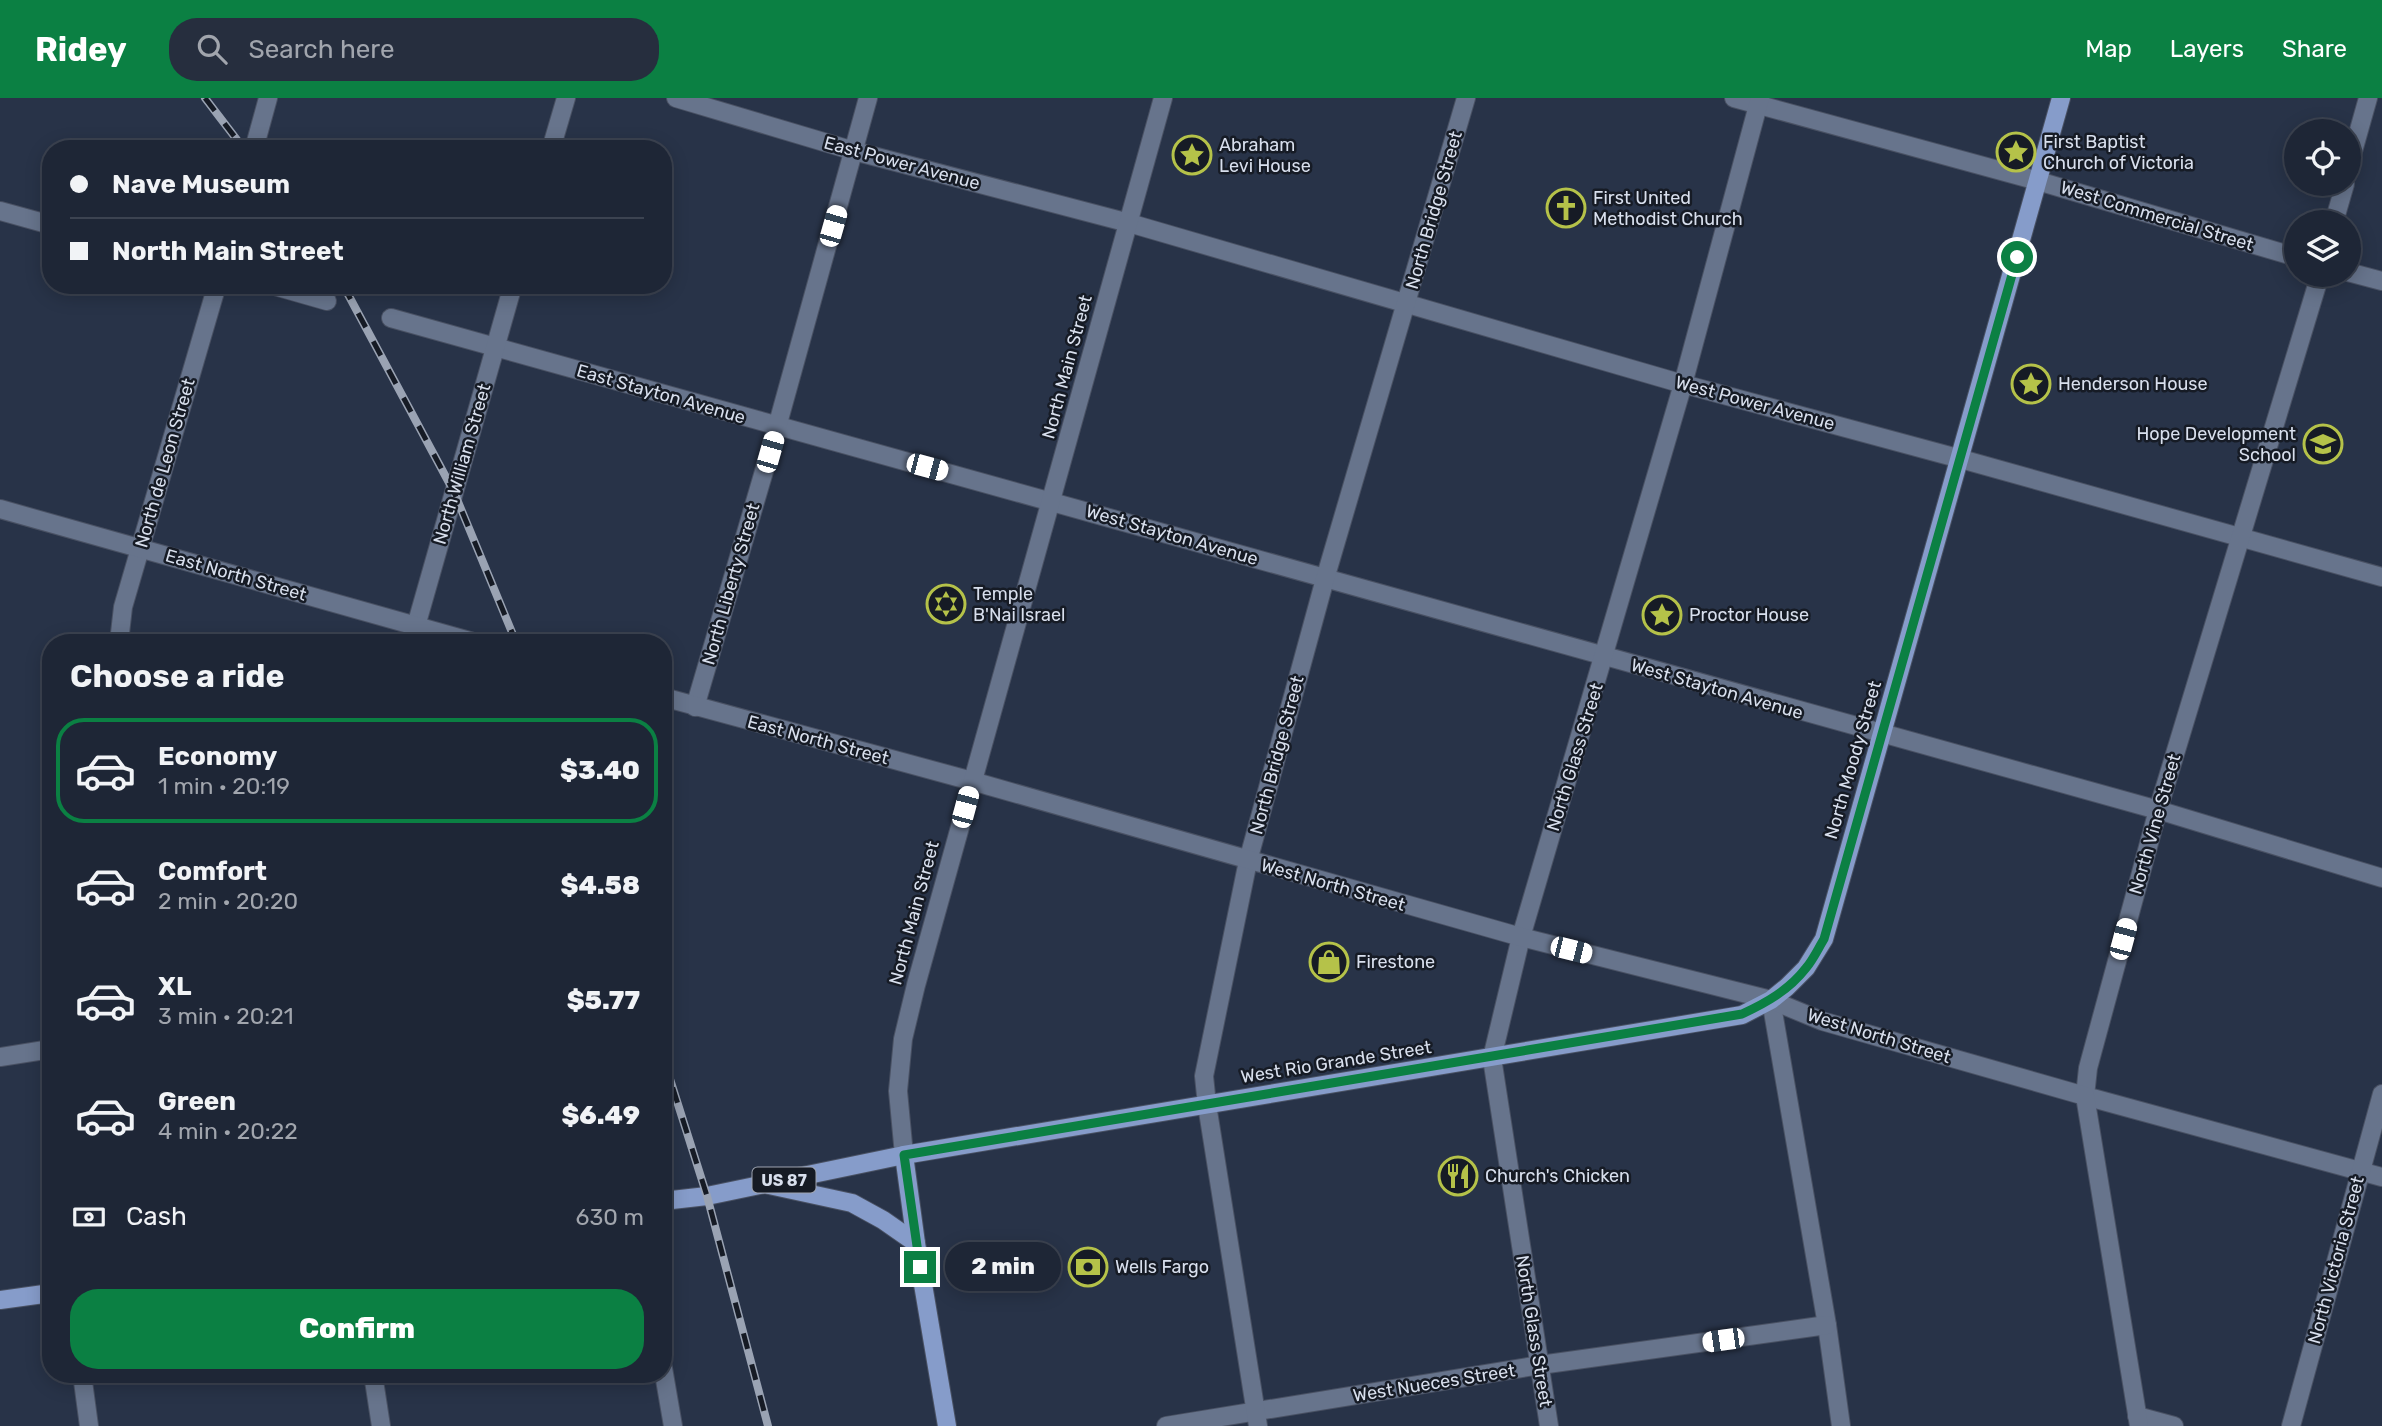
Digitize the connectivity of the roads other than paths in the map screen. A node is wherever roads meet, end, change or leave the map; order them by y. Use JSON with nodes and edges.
{"nodes":[{"id":1,"x":268,"y":98,"type":"edge"},
{"id":2,"x":566,"y":98,"type":"edge"},
{"id":3,"x":676,"y":98,"type":"edge"},
{"id":4,"x":868,"y":98,"type":"edge"},
{"id":5,"x":1163,"y":98,"type":"edge"},
{"id":6,"x":1466,"y":98,"type":"edge"},
{"id":7,"x":1734,"y":98,"type":"edge"},
{"id":8,"x":2061,"y":98,"type":"edge"},
{"id":9,"x":2368,"y":98,"type":"edge"},
{"id":10,"x":1758,"y":101,"type":"edge"},
{"id":11,"x":2361,"y":123,"type":"edge"},
{"id":12,"x":256,"y":140,"type":"edge"},
{"id":13,"x":554,"y":140,"type":"edge"},
{"id":14,"x":854,"y":151,"type":"junction"},
{"id":15,"x":2038,"y":181,"type":"junction"},
{"id":16,"x":0,"y":211,"type":"edge"},
{"id":17,"x":42,"y":223,"type":"edge"},
{"id":18,"x":1129,"y":223,"type":"junction"},
{"id":19,"x":2284,"y":253,"type":"edge"},
{"id":20,"x":2361,"y":275,"type":"edge"},
{"id":21,"x":2382,"y":281,"type":"edge"},
{"id":22,"x":2316,"y":287,"type":"edge"},
{"id":23,"x":214,"y":294,"type":"edge"},
{"id":24,"x":302,"y":294,"type":"edge"},
{"id":25,"x":511,"y":294,"type":"edge"},
{"id":26,"x":327,"y":301,"type":"dead end"},
{"id":27,"x":1408,"y":303,"type":"junction"},
{"id":28,"x":391,"y":318,"type":"dead end"},
{"id":29,"x":496,"y":347,"type":"junction"},
{"id":30,"x":1683,"y":384,"type":"junction"},
{"id":31,"x":777,"y":427,"type":"junction"},
{"id":32,"x":1961,"y":459,"type":"junction"},
{"id":33,"x":1052,"y":500,"type":"junction"},
{"id":34,"x":0,"y":509,"type":"edge"},
{"id":35,"x":2241,"y":537,"type":"junction"},
{"id":36,"x":139,"y":548,"type":"junction"},
{"id":37,"x":2382,"y":577,"type":"edge"},
{"id":38,"x":1325,"y":579,"type":"junction"},
{"id":39,"x":120,"y":634,"type":"edge"},
{"id":40,"x":415,"y":634,"type":"edge"},
{"id":41,"x":1605,"y":657,"type":"junction"},
{"id":42,"x":672,"y":700,"type":"edge"},
{"id":43,"x":695,"y":706,"type":"junction"},
{"id":44,"x":1882,"y":734,"type":"junction"},
{"id":45,"x":972,"y":781,"type":"junction"},
{"id":46,"x":2158,"y":810,"type":"junction"},
{"id":47,"x":1248,"y":861,"type":"junction"},
{"id":48,"x":2382,"y":878,"type":"edge"},
{"id":49,"x":1521,"y":937,"type":"junction"},
{"id":50,"x":1771,"y":1000,"type":"junction"},
{"id":51,"x":42,"y":1050,"type":"edge"},
{"id":52,"x":0,"y":1057,"type":"edge"},
{"id":53,"x":1492,"y":1058,"type":"junction"},
{"id":54,"x":2382,"y":1094,"type":"edge"},
{"id":55,"x":2085,"y":1096,"type":"junction"},
{"id":56,"x":1207,"y":1105,"type":"junction"},
{"id":57,"x":904,"y":1155,"type":"junction"},
{"id":58,"x":2360,"y":1171,"type":"junction"},
{"id":59,"x":2382,"y":1177,"type":"edge"},
{"id":60,"x":762,"y":1184,"type":"junction"},
{"id":61,"x":672,"y":1200,"type":"edge"},
{"id":62,"x":916,"y":1243,"type":"junction"},
{"id":63,"x":42,"y":1294,"type":"edge"},
{"id":64,"x":0,"y":1300,"type":"edge"},
{"id":65,"x":1827,"y":1325,"type":"junction"},
{"id":66,"x":1540,"y":1365,"type":"junction"},
{"id":67,"x":83,"y":1383,"type":"edge"},
{"id":68,"x":374,"y":1383,"type":"edge"},
{"id":69,"x":666,"y":1383,"type":"edge"},
{"id":70,"x":1257,"y":1419,"type":"edge"},
{"id":71,"x":2138,"y":1421,"type":"edge"},
{"id":72,"x":89,"y":1426,"type":"edge"},
{"id":73,"x":381,"y":1426,"type":"edge"},
{"id":74,"x":673,"y":1426,"type":"edge"},
{"id":75,"x":947,"y":1426,"type":"edge"},
{"id":76,"x":1166,"y":1426,"type":"edge"},
{"id":77,"x":1549,"y":1426,"type":"edge"},
{"id":78,"x":1841,"y":1426,"type":"edge"},
{"id":79,"x":2174,"y":1426,"type":"edge"},
{"id":80,"x":2291,"y":1426,"type":"edge"}],
"edges":[{"from":1,"to":12,"type":"street"},
{"from":2,"to":13,"type":"street"},
{"from":3,"to":14,"type":"street","name":"East Power Avenue"},
{"from":4,"to":14,"type":"street","name":"North Liberty Street"},
{"from":5,"to":18,"type":"street","name":"North Main Street"},
{"from":6,"to":27,"type":"street","name":"North Bridge Street"},
{"from":7,"to":10,"type":"street","name":"West Commercial Street"},
{"from":8,"to":15,"type":"main road","name":"North Moody Street"},
{"from":9,"to":11,"type":"street"},
{"from":10,"to":15,"type":"street","name":"West Commercial Street"},
{"from":10,"to":30,"type":"street","name":"North Glass Street"},
{"from":14,"to":18,"type":"street","name":"East Power Avenue"},
{"from":14,"to":31,"type":"street","name":"North Liberty Street"},
{"from":15,"to":19,"type":"street","name":"West Commercial Street"},
{"from":15,"to":32,"type":"main road","name":"North Moody Street"},
{"from":16,"to":17,"type":"street"},
{"from":18,"to":27,"type":"street","name":"West Power Avenue"},
{"from":18,"to":33,"type":"street","name":"North Main Street"},
{"from":20,"to":21,"type":"street"},
{"from":22,"to":35,"type":"street","name":"North Vine Street"},
{"from":23,"to":36,"type":"street","name":"North de Leon Street"},
{"from":24,"to":26,"type":"street"},
{"from":25,"to":29,"type":"street","name":"North William Street"},
{"from":27,"to":30,"type":"street","name":"West Power Avenue"},
{"from":27,"to":38,"type":"street","name":"North Bridge Street"},
{"from":28,"to":29,"type":"street","name":"East Stayton Avenue"},
{"from":29,"to":31,"type":"street","name":"East Stayton Avenue"},
{"from":29,"to":40,"type":"street","name":"North William Street"},
{"from":30,"to":32,"type":"street","name":"West Power Avenue"},
{"from":30,"to":41,"type":"street","name":"North Glass Street"},
{"from":31,"to":33,"type":"street","name":"East Stayton Avenue"},
{"from":31,"to":43,"type":"street","name":"North Liberty Street"},
{"from":32,"to":35,"type":"street","name":"West Power Avenue"},
{"from":32,"to":44,"type":"main road","name":"North Moody Street"},
{"from":33,"to":38,"type":"street","name":"West Stayton Avenue"},
{"from":33,"to":45,"type":"street","name":"North Main Street"},
{"from":34,"to":36,"type":"street","name":"East North Street"},
{"from":35,"to":37,"type":"street","name":"West Power Avenue"},
{"from":35,"to":46,"type":"street","name":"North Vine Street"},
{"from":36,"to":39,"type":"street","name":"North de Leon Street"},
{"from":36,"to":40,"type":"street","name":"East North Street"},
{"from":38,"to":41,"type":"street","name":"West Stayton Avenue"},
{"from":38,"to":47,"type":"street","name":"North Bridge Street"},
{"from":41,"to":44,"type":"street","name":"West Stayton Avenue"},
{"from":41,"to":49,"type":"street","name":"North Glass Street"},
{"from":42,"to":43,"type":"street","name":"East North Street"},
{"from":43,"to":45,"type":"street","name":"East North Street"},
{"from":44,"to":46,"type":"street","name":"West Stayton Avenue"},
{"from":44,"to":50,"type":"main road","name":"North Moody Street"},
{"from":45,"to":47,"type":"street","name":"West North Street"},
{"from":45,"to":57,"type":"street","name":"North Main Street"},
{"from":46,"to":48,"type":"street","name":"West Stayton Avenue"},
{"from":46,"to":55,"type":"street","name":"North Vine Street"},
{"from":47,"to":49,"type":"street","name":"West North Street"},
{"from":47,"to":56,"type":"street","name":"North Bridge Street"},
{"from":49,"to":50,"type":"street","name":"West North Street"},
{"from":49,"to":53,"type":"street","name":"North Glass Street"},
{"from":50,"to":53,"type":"main road","name":"West Rio Grande Street"},
{"from":50,"to":55,"type":"street","name":"West North Street"},
{"from":50,"to":65,"type":"street"},
{"from":51,"to":52,"type":"street"},
{"from":53,"to":56,"type":"main road","name":"West Rio Grande Street"},
{"from":53,"to":66,"type":"street","name":"North Glass Street"},
{"from":54,"to":58,"type":"street","name":"North Victoria Street"},
{"from":55,"to":58,"type":"street","name":"West North Street"},
{"from":55,"to":71,"type":"street","name":"North Vine Street"},
{"from":56,"to":57,"type":"main road","name":"West Rio Grande Street"},
{"from":56,"to":70,"type":"street","name":"North Bridge Street"},
{"from":57,"to":60,"type":"main road","number":"US 87"},
{"from":57,"to":62,"type":"main road","name":"North Main Street"},
{"from":58,"to":59,"type":"street","name":"West North Street"},
{"from":58,"to":80,"type":"street","name":"North Victoria Street"},
{"from":60,"to":61,"type":"main road","number":"US 87"},
{"from":60,"to":62,"type":"main road"},
{"from":62,"to":75,"type":"main road","name":"North Main Street"},
{"from":63,"to":64,"type":"main road"},
{"from":65,"to":66,"type":"street","name":"West Nueces Street"},
{"from":65,"to":78,"type":"street"},
{"from":66,"to":70,"type":"street","name":"West Nueces Street"},
{"from":66,"to":77,"type":"street","name":"North Glass Street"},
{"from":67,"to":72,"type":"street"},
{"from":68,"to":73,"type":"street"},
{"from":69,"to":74,"type":"street"},
{"from":70,"to":76,"type":"street","name":"West Nueces Street"},
{"from":71,"to":79,"type":"street"}]}
